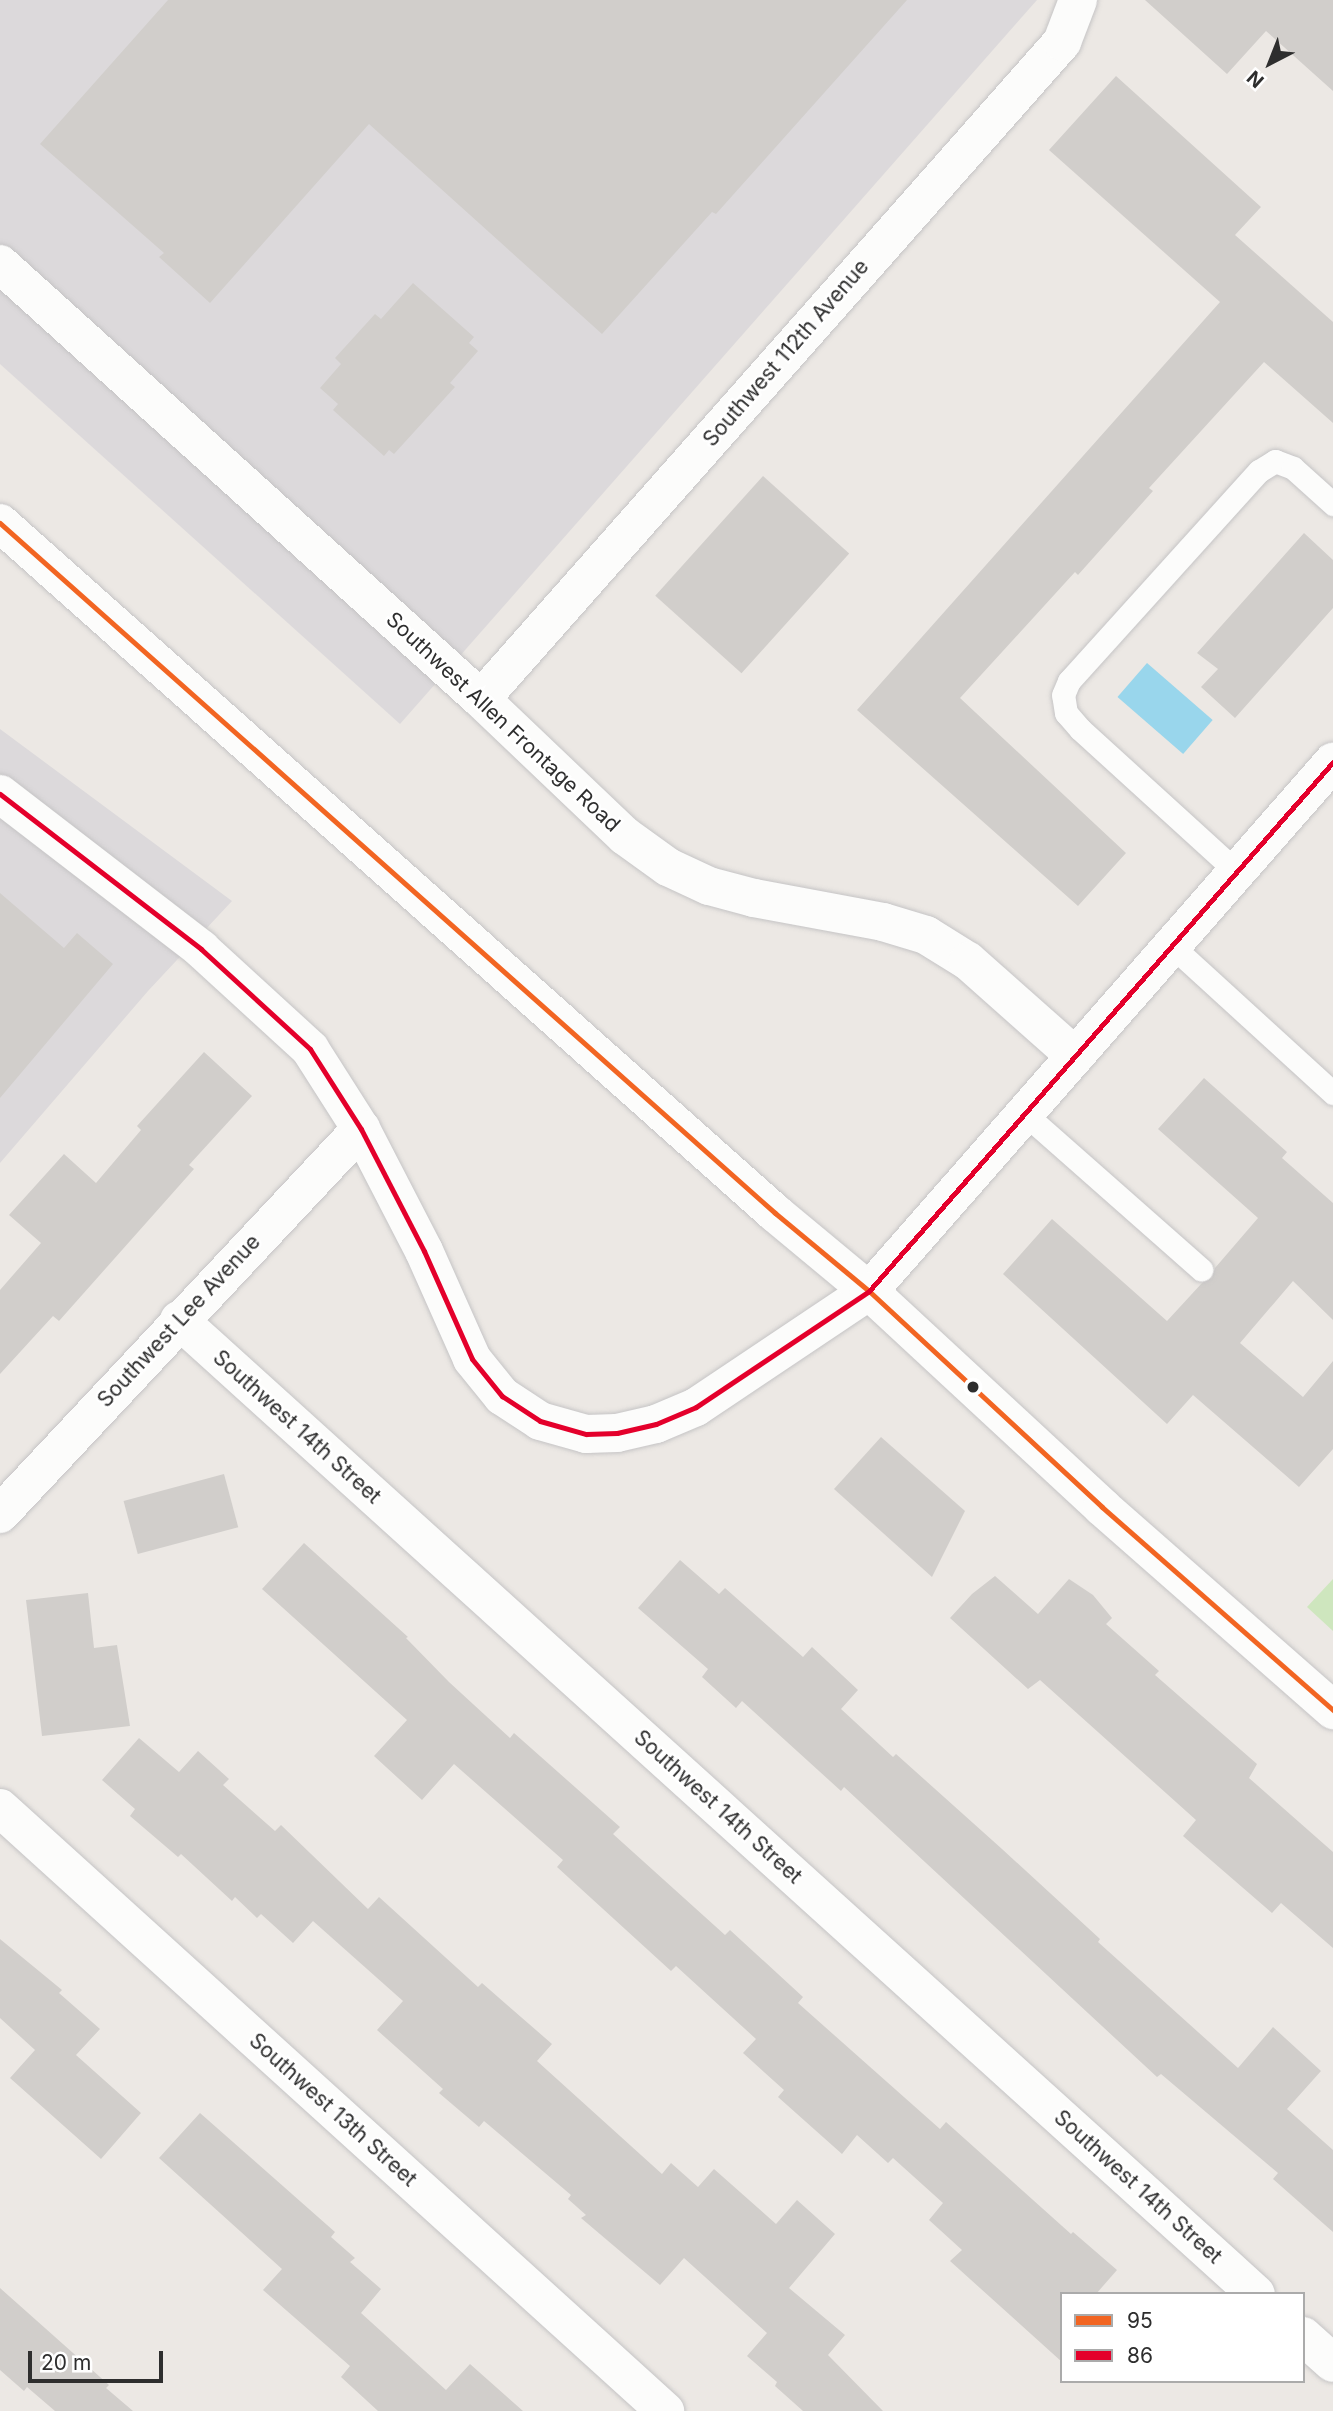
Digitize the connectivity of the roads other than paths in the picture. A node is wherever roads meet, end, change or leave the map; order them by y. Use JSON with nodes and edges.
{"nodes":[{"id":1,"x":1078,"y":0,"type":"edge"},
{"id":2,"x":0,"y":264,"type":"edge"},
{"id":3,"x":1333,"y":504,"type":"edge"},
{"id":4,"x":0,"y":523,"type":"edge"},
{"id":5,"x":481,"y":699,"type":"junction"},
{"id":6,"x":1333,"y":762,"type":"edge"},
{"id":7,"x":0,"y":794,"type":"edge"},
{"id":8,"x":1237,"y":872,"type":"junction"},
{"id":9,"x":1172,"y":946,"type":"junction"},
{"id":10,"x":1075,"y":1056,"type":"junction"},
{"id":11,"x":1333,"y":1093,"type":"edge"},
{"id":12,"x":1025,"y":1114,"type":"junction"},
{"id":13,"x":361,"y":1129,"type":"junction"},
{"id":14,"x":1201,"y":1269,"type":"dead end"},
{"id":15,"x":869,"y":1291,"type":"junction"},
{"id":16,"x":179,"y":1320,"type":"junction"},
{"id":17,"x":0,"y":1514,"type":"edge"},
{"id":18,"x":1333,"y":1710,"type":"edge"},
{"id":19,"x":0,"y":1808,"type":"edge"},
{"id":20,"x":1254,"y":2292,"type":"edge"},
{"id":21,"x":1305,"y":2338,"type":"edge"},
{"id":22,"x":1333,"y":2363,"type":"edge"},
{"id":23,"x":666,"y":2411,"type":"edge"}],
"edges":[{"from":1,"to":5,"type":"street","name":"Southwest 112th Avenue"},
{"from":2,"to":5,"type":"street","name":"Southwest Allen Frontage Road"},
{"from":3,"to":8,"type":"lane"},
{"from":4,"to":15,"type":"street"},
{"from":5,"to":10,"type":"street","name":"Southwest Allen Frontage Road"},
{"from":6,"to":8,"type":"street"},
{"from":7,"to":13,"type":"street"},
{"from":8,"to":9,"type":"street"},
{"from":9,"to":10,"type":"street"},
{"from":9,"to":11,"type":"lane"},
{"from":10,"to":12,"type":"street"},
{"from":12,"to":14,"type":"lane"},
{"from":12,"to":15,"type":"street"},
{"from":13,"to":15,"type":"street"},
{"from":13,"to":16,"type":"street","name":"Southwest Lee Avenue"},
{"from":15,"to":18,"type":"street"},
{"from":16,"to":17,"type":"street","name":"Southwest Lee Avenue"},
{"from":16,"to":20,"type":"street","name":"Southwest 14th Street"},
{"from":19,"to":23,"type":"street","name":"Southwest 13th Street"},
{"from":21,"to":22,"type":"street"}]}
